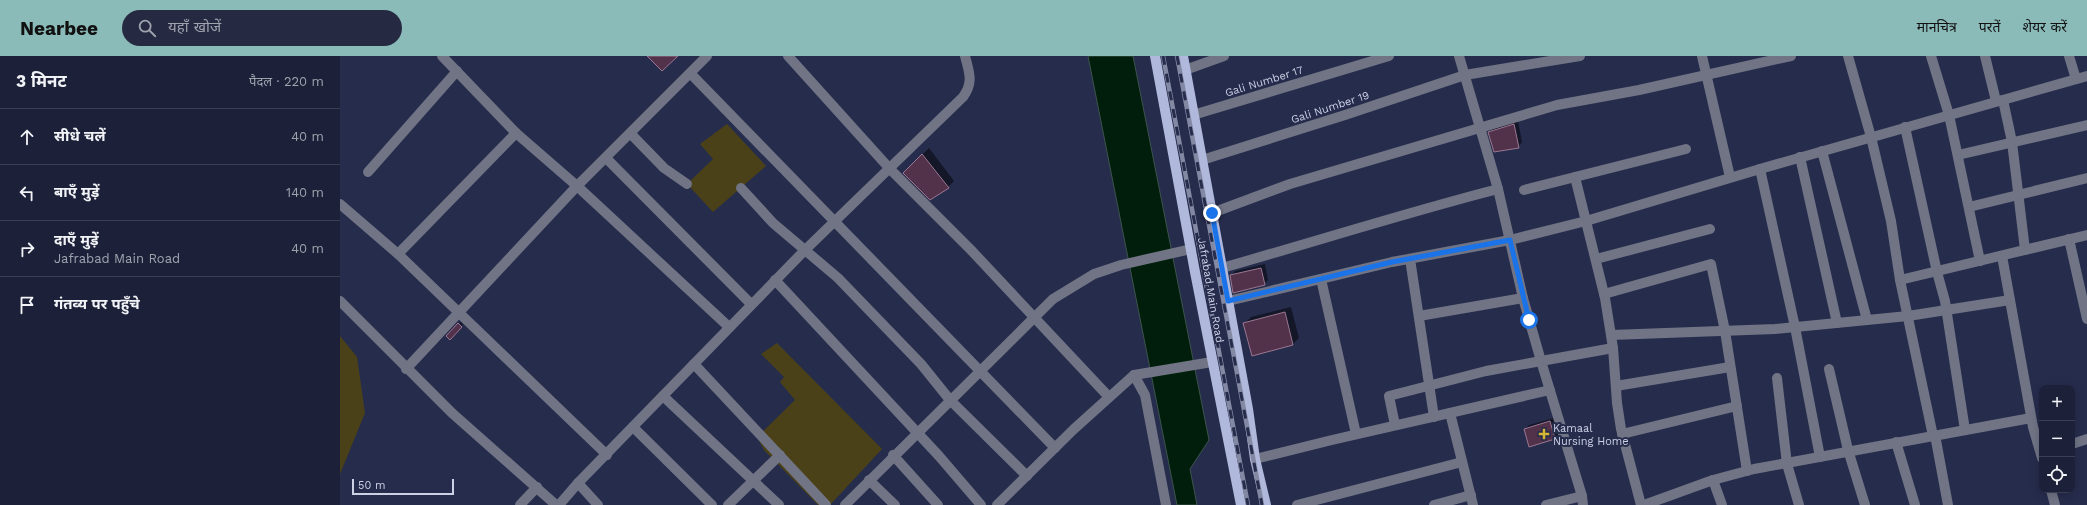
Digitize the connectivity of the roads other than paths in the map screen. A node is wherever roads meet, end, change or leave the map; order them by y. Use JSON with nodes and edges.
{"nodes":[{"id":1,"x":442,"y":56,"type":"edge"},
{"id":2,"x":707,"y":56,"type":"edge"},
{"id":3,"x":788,"y":56,"type":"edge"},
{"id":4,"x":965,"y":56,"type":"edge"},
{"id":5,"x":1155,"y":56,"type":"edge"},
{"id":6,"x":1182,"y":56,"type":"edge"},
{"id":7,"x":1224,"y":56,"type":"edge"},
{"id":8,"x":1389,"y":56,"type":"edge"},
{"id":9,"x":1459,"y":56,"type":"edge"},
{"id":10,"x":1580,"y":56,"type":"edge"},
{"id":11,"x":1702,"y":56,"type":"edge"},
{"id":12,"x":1791,"y":56,"type":"edge"},
{"id":13,"x":1848,"y":56,"type":"edge"},
{"id":14,"x":1931,"y":56,"type":"edge"},
{"id":15,"x":1985,"y":56,"type":"edge"},
{"id":16,"x":2069,"y":56,"type":"edge"},
{"id":17,"x":1569,"y":58,"type":"edge"},
{"id":18,"x":1185,"y":70,"type":"junction"},
{"id":19,"x":456,"y":71,"type":"junction"},
{"id":20,"x":691,"y":74,"type":"junction"},
{"id":21,"x":1706,"y":74,"type":"junction"},
{"id":22,"x":1465,"y":75,"type":"junction"},
{"id":23,"x":2087,"y":76,"type":"edge"},
{"id":24,"x":2076,"y":79,"type":"junction"},
{"id":25,"x":2000,"y":100,"type":"junction"},
{"id":26,"x":1193,"y":115,"type":"junction"},
{"id":27,"x":1949,"y":115,"type":"junction"},
{"id":28,"x":2087,"y":125,"type":"edge"},
{"id":29,"x":1905,"y":127,"type":"junction"},
{"id":30,"x":1480,"y":128,"type":"junction"},
{"id":31,"x":516,"y":133,"type":"junction"},
{"id":32,"x":631,"y":134,"type":"junction"},
{"id":33,"x":1871,"y":137,"type":"junction"},
{"id":34,"x":2012,"y":142,"type":"junction"},
{"id":35,"x":1686,"y":149,"type":"dead end"},
{"id":36,"x":1822,"y":151,"type":"junction"},
{"id":37,"x":1958,"y":155,"type":"junction"},
{"id":38,"x":1800,"y":157,"type":"junction"},
{"id":39,"x":606,"y":158,"type":"junction"},
{"id":40,"x":1202,"y":160,"type":"junction"},
{"id":41,"x":890,"y":169,"type":"junction"},
{"id":42,"x":1760,"y":169,"type":"junction"},
{"id":43,"x":368,"y":172,"type":"dead end"},
{"id":44,"x":1575,"y":177,"type":"junction"},
{"id":45,"x":1730,"y":177,"type":"junction"},
{"id":46,"x":2087,"y":178,"type":"edge"},
{"id":47,"x":687,"y":184,"type":"dead end"},
{"id":48,"x":577,"y":186,"type":"junction"},
{"id":49,"x":740,"y":188,"type":"dead end"},
{"id":50,"x":1498,"y":189,"type":"junction"},
{"id":51,"x":1524,"y":190,"type":"dead end"},
{"id":52,"x":2018,"y":195,"type":"junction"},
{"id":53,"x":340,"y":204,"type":"edge"},
{"id":54,"x":1969,"y":206,"type":"junction"},
{"id":55,"x":1212,"y":213,"type":"junction"},
{"id":56,"x":1586,"y":221,"type":"junction"},
{"id":57,"x":834,"y":223,"type":"junction"},
{"id":58,"x":1710,"y":229,"type":"dead end"},
{"id":59,"x":2087,"y":235,"type":"edge"},
{"id":60,"x":2069,"y":239,"type":"junction"},
{"id":61,"x":1510,"y":240,"type":"junction"},
{"id":62,"x":1191,"y":248,"type":"junction"},
{"id":63,"x":2025,"y":250,"type":"junction"},
{"id":64,"x":804,"y":251,"type":"junction"},
{"id":65,"x":398,"y":254,"type":"junction"},
{"id":66,"x":2002,"y":256,"type":"junction"},
{"id":67,"x":1410,"y":259,"type":"junction"},
{"id":68,"x":1596,"y":259,"type":"junction"},
{"id":69,"x":1980,"y":261,"type":"junction"},
{"id":70,"x":1222,"y":268,"type":"junction"},
{"id":71,"x":1937,"y":272,"type":"junction"},
{"id":72,"x":1321,"y":279,"type":"junction"},
{"id":73,"x":775,"y":280,"type":"junction"},
{"id":74,"x":1900,"y":280,"type":"junction"},
{"id":75,"x":1604,"y":294,"type":"junction"},
{"id":76,"x":1523,"y":298,"type":"junction"},
{"id":77,"x":2010,"y":300,"type":"junction"},
{"id":78,"x":340,"y":301,"type":"edge"},
{"id":79,"x":1228,"y":301,"type":"junction"},
{"id":80,"x":751,"y":304,"type":"junction"},
{"id":81,"x":1948,"y":311,"type":"junction"},
{"id":82,"x":458,"y":312,"type":"junction"},
{"id":83,"x":1419,"y":316,"type":"junction"},
{"id":84,"x":1908,"y":316,"type":"junction"},
{"id":85,"x":1034,"y":318,"type":"junction"},
{"id":86,"x":2087,"y":319,"type":"edge"},
{"id":87,"x":1867,"y":320,"type":"junction"},
{"id":88,"x":1837,"y":323,"type":"junction"},
{"id":89,"x":729,"y":327,"type":"junction"},
{"id":90,"x":1795,"y":327,"type":"junction"},
{"id":91,"x":1725,"y":331,"type":"junction"},
{"id":92,"x":1611,"y":335,"type":"junction"},
{"id":93,"x":1613,"y":348,"type":"junction"},
{"id":94,"x":1540,"y":361,"type":"junction"},
{"id":95,"x":1212,"y":362,"type":"junction"},
{"id":96,"x":694,"y":364,"type":"junction"},
{"id":97,"x":1730,"y":367,"type":"junction"},
{"id":98,"x":406,"y":369,"type":"junction"},
{"id":99,"x":981,"y":370,"type":"junction"},
{"id":100,"x":1829,"y":370,"type":"dead end"},
{"id":101,"x":1134,"y":375,"type":"junction"},
{"id":102,"x":1777,"y":378,"type":"dead end"},
{"id":103,"x":1429,"y":385,"type":"junction"},
{"id":104,"x":1616,"y":386,"type":"junction"},
{"id":105,"x":1550,"y":390,"type":"junction"},
{"id":106,"x":663,"y":396,"type":"junction"},
{"id":107,"x":1108,"y":396,"type":"junction"},
{"id":108,"x":950,"y":400,"type":"junction"},
{"id":109,"x":1736,"y":406,"type":"junction"},
{"id":110,"x":1450,"y":413,"type":"junction"},
{"id":111,"x":1434,"y":417,"type":"junction"},
{"id":112,"x":2031,"y":418,"type":"junction"},
{"id":113,"x":1395,"y":425,"type":"junction"},
{"id":114,"x":633,"y":427,"type":"junction"},
{"id":115,"x":1965,"y":430,"type":"junction"},
{"id":116,"x":917,"y":432,"type":"junction"},
{"id":117,"x":1356,"y":434,"type":"junction"},
{"id":118,"x":1622,"y":434,"type":"junction"},
{"id":119,"x":1934,"y":436,"type":"junction"},
{"id":120,"x":2087,"y":439,"type":"edge"},
{"id":121,"x":1896,"y":442,"type":"junction"},
{"id":122,"x":2075,"y":443,"type":"edge"},
{"id":123,"x":2039,"y":447,"type":"edge"},
{"id":124,"x":1055,"y":448,"type":"junction"},
{"id":125,"x":1848,"y":450,"type":"junction"},
{"id":126,"x":607,"y":455,"type":"junction"},
{"id":127,"x":780,"y":455,"type":"junction"},
{"id":128,"x":893,"y":455,"type":"junction"},
{"id":129,"x":1820,"y":457,"type":"junction"},
{"id":130,"x":1255,"y":459,"type":"junction"},
{"id":131,"x":1462,"y":462,"type":"junction"},
{"id":132,"x":1787,"y":464,"type":"junction"},
{"id":133,"x":1747,"y":471,"type":"junction"},
{"id":134,"x":1027,"y":476,"type":"junction"},
{"id":135,"x":869,"y":480,"type":"junction"},
{"id":136,"x":1713,"y":480,"type":"junction"},
{"id":137,"x":753,"y":481,"type":"junction"},
{"id":138,"x":578,"y":483,"type":"junction"},
{"id":139,"x":536,"y":487,"type":"junction"},
{"id":140,"x":2052,"y":493,"type":"edge"},
{"id":141,"x":1472,"y":500,"type":"edge"},
{"id":142,"x":1582,"y":500,"type":"edge"},
{"id":143,"x":1662,"y":502,"type":"edge"},
{"id":144,"x":520,"y":505,"type":"edge"},
{"id":145,"x":556,"y":505,"type":"edge"},
{"id":146,"x":560,"y":505,"type":"edge"},
{"id":147,"x":598,"y":505,"type":"edge"},
{"id":148,"x":712,"y":505,"type":"edge"},
{"id":149,"x":728,"y":505,"type":"edge"},
{"id":150,"x":779,"y":505,"type":"edge"},
{"id":151,"x":826,"y":505,"type":"edge"},
{"id":152,"x":845,"y":505,"type":"edge"},
{"id":153,"x":895,"y":505,"type":"edge"},
{"id":154,"x":938,"y":505,"type":"edge"},
{"id":155,"x":981,"y":505,"type":"edge"},
{"id":156,"x":997,"y":505,"type":"edge"},
{"id":157,"x":1166,"y":505,"type":"edge"},
{"id":158,"x":1241,"y":505,"type":"edge"},
{"id":159,"x":1266,"y":505,"type":"edge"},
{"id":160,"x":1297,"y":505,"type":"edge"},
{"id":161,"x":1434,"y":505,"type":"edge"},
{"id":162,"x":1546,"y":505,"type":"edge"},
{"id":163,"x":1642,"y":505,"type":"edge"},
{"id":164,"x":1722,"y":505,"type":"edge"},
{"id":165,"x":1799,"y":505,"type":"edge"},
{"id":166,"x":1865,"y":505,"type":"edge"},
{"id":167,"x":1915,"y":505,"type":"edge"},
{"id":168,"x":1948,"y":505,"type":"edge"},
{"id":169,"x":2056,"y":505,"type":"edge"}],
"edges":[{"from":1,"to":19,"type":"street"},
{"from":2,"to":20,"type":"street"},
{"from":3,"to":41,"type":"street"},
{"from":4,"to":41,"type":"street"},
{"from":5,"to":62,"type":"main road","name":"Jafrabad Main Road"},
{"from":6,"to":18,"type":"main road","name":"Jafrabad Main Road"},
{"from":7,"to":18,"type":"street"},
{"from":8,"to":26,"type":"street","name":"Gali Number 17"},
{"from":9,"to":22,"type":"street"},
{"from":10,"to":17,"type":"street","name":"Gali Number 19"},
{"from":11,"to":21,"type":"street"},
{"from":12,"to":21,"type":"street"},
{"from":13,"to":33,"type":"street"},
{"from":14,"to":27,"type":"street"},
{"from":15,"to":25,"type":"street"},
{"from":16,"to":24,"type":"street"},
{"from":17,"to":22,"type":"street","name":"Gali Number 19"},
{"from":18,"to":26,"type":"main road","name":"Jafrabad Main Road"},
{"from":19,"to":31,"type":"street"},
{"from":19,"to":43,"type":"street"},
{"from":20,"to":32,"type":"street"},
{"from":20,"to":57,"type":"street"},
{"from":21,"to":30,"type":"street"},
{"from":21,"to":45,"type":"street"},
{"from":22,"to":30,"type":"street"},
{"from":22,"to":40,"type":"street","name":"Gali Number 19"},
{"from":23,"to":24,"type":"street"},
{"from":24,"to":25,"type":"street"},
{"from":25,"to":27,"type":"street"},
{"from":25,"to":34,"type":"street"},
{"from":26,"to":40,"type":"main road","name":"Jafrabad Main Road"},
{"from":27,"to":29,"type":"street"},
{"from":27,"to":37,"type":"street"},
{"from":28,"to":34,"type":"street"},
{"from":29,"to":33,"type":"street"},
{"from":29,"to":71,"type":"street"},
{"from":30,"to":50,"type":"street"},
{"from":30,"to":55,"type":"street"},
{"from":31,"to":48,"type":"street"},
{"from":31,"to":65,"type":"street"},
{"from":32,"to":39,"type":"street"},
{"from":32,"to":47,"type":"street"},
{"from":33,"to":36,"type":"street"},
{"from":33,"to":74,"type":"street"},
{"from":34,"to":37,"type":"street"},
{"from":34,"to":52,"type":"street"},
{"from":35,"to":44,"type":"street"},
{"from":36,"to":38,"type":"street"},
{"from":36,"to":87,"type":"street"},
{"from":37,"to":54,"type":"street"},
{"from":38,"to":42,"type":"street"},
{"from":38,"to":88,"type":"street"},
{"from":39,"to":48,"type":"street"},
{"from":39,"to":80,"type":"street"},
{"from":40,"to":55,"type":"main road","name":"Jafrabad Main Road"},
{"from":41,"to":57,"type":"street"},
{"from":41,"to":85,"type":"street"},
{"from":42,"to":45,"type":"street"},
{"from":42,"to":90,"type":"street"},
{"from":44,"to":51,"type":"street"},
{"from":44,"to":56,"type":"street"},
{"from":45,"to":56,"type":"street"},
{"from":46,"to":52,"type":"street"},
{"from":48,"to":82,"type":"street"},
{"from":48,"to":89,"type":"street"},
{"from":49,"to":64,"type":"street"},
{"from":50,"to":61,"type":"street"},
{"from":50,"to":70,"type":"street"},
{"from":52,"to":54,"type":"street"},
{"from":52,"to":63,"type":"street"},
{"from":53,"to":65,"type":"street"},
{"from":54,"to":69,"type":"street"},
{"from":55,"to":70,"type":"main road","name":"Jafrabad Main Road"},
{"from":56,"to":61,"type":"street"},
{"from":56,"to":68,"type":"street"},
{"from":57,"to":64,"type":"street"},
{"from":57,"to":99,"type":"street"},
{"from":58,"to":68,"type":"street"},
{"from":59,"to":60,"type":"street"},
{"from":60,"to":63,"type":"street"},
{"from":60,"to":86,"type":"street"},
{"from":61,"to":67,"type":"street"},
{"from":61,"to":76,"type":"street"},
{"from":62,"to":85,"type":"street"},
{"from":62,"to":95,"type":"main road","name":"Jafrabad Main Road"},
{"from":63,"to":66,"type":"street"},
{"from":64,"to":73,"type":"street"},
{"from":64,"to":108,"type":"street"},
{"from":65,"to":82,"type":"street"},
{"from":66,"to":69,"type":"street"},
{"from":66,"to":77,"type":"street"},
{"from":67,"to":72,"type":"street"},
{"from":67,"to":83,"type":"street"},
{"from":68,"to":75,"type":"street"},
{"from":69,"to":71,"type":"street"},
{"from":70,"to":79,"type":"main road","name":"Jafrabad Main Road"},
{"from":71,"to":74,"type":"street"},
{"from":71,"to":81,"type":"street"},
{"from":72,"to":79,"type":"street"},
{"from":72,"to":117,"type":"street"},
{"from":73,"to":80,"type":"street"},
{"from":73,"to":116,"type":"street"},
{"from":74,"to":84,"type":"street"},
{"from":75,"to":91,"type":"street"},
{"from":75,"to":92,"type":"street"},
{"from":76,"to":83,"type":"street"},
{"from":76,"to":94,"type":"street"},
{"from":77,"to":81,"type":"street"},
{"from":77,"to":112,"type":"street"},
{"from":78,"to":98,"type":"street"},
{"from":79,"to":130,"type":"main road","name":"Jafrabad Main Road"},
{"from":80,"to":89,"type":"street"},
{"from":81,"to":84,"type":"street"},
{"from":81,"to":115,"type":"street"},
{"from":82,"to":98,"type":"street"},
{"from":82,"to":126,"type":"street"},
{"from":83,"to":103,"type":"street"},
{"from":84,"to":87,"type":"street"},
{"from":84,"to":119,"type":"street"},
{"from":85,"to":99,"type":"street"},
{"from":85,"to":107,"type":"street"},
{"from":87,"to":88,"type":"street"},
{"from":88,"to":90,"type":"street"},
{"from":89,"to":96,"type":"street"},
{"from":90,"to":91,"type":"street"},
{"from":90,"to":129,"type":"street"},
{"from":91,"to":92,"type":"street"},
{"from":91,"to":97,"type":"street"},
{"from":92,"to":93,"type":"street"},
{"from":93,"to":94,"type":"street"},
{"from":93,"to":104,"type":"street"},
{"from":94,"to":103,"type":"street"},
{"from":94,"to":105,"type":"street"},
{"from":95,"to":101,"type":"street"},
{"from":95,"to":158,"type":"main road","name":"Jafrabad Main Road"},
{"from":96,"to":106,"type":"street"},
{"from":96,"to":127,"type":"street"},
{"from":97,"to":104,"type":"street"},
{"from":97,"to":109,"type":"street"},
{"from":98,"to":139,"type":"street"},
{"from":99,"to":108,"type":"street"},
{"from":99,"to":124,"type":"street"},
{"from":100,"to":125,"type":"street"},
{"from":101,"to":107,"type":"street"},
{"from":101,"to":157,"type":"street"},
{"from":102,"to":132,"type":"street"},
{"from":103,"to":111,"type":"street"},
{"from":103,"to":113,"type":"street"},
{"from":104,"to":118,"type":"street"},
{"from":105,"to":110,"type":"street"},
{"from":105,"to":142,"type":"street"},
{"from":106,"to":114,"type":"street"},
{"from":106,"to":137,"type":"street"},
{"from":107,"to":124,"type":"street"},
{"from":108,"to":116,"type":"street"},
{"from":108,"to":134,"type":"street"},
{"from":109,"to":118,"type":"street"},
{"from":109,"to":133,"type":"street"},
{"from":110,"to":111,"type":"street"},
{"from":110,"to":131,"type":"street"},
{"from":111,"to":113,"type":"street"},
{"from":112,"to":115,"type":"street"},
{"from":112,"to":123,"type":"street"},
{"from":113,"to":117,"type":"street"},
{"from":114,"to":126,"type":"street"},
{"from":114,"to":148,"type":"street"},
{"from":115,"to":119,"type":"street"},
{"from":116,"to":128,"type":"street"},
{"from":116,"to":155,"type":"street"},
{"from":117,"to":130,"type":"street"},
{"from":118,"to":163,"type":"street"},
{"from":119,"to":121,"type":"street"},
{"from":119,"to":168,"type":"street"},
{"from":120,"to":122,"type":"street"},
{"from":121,"to":125,"type":"street"},
{"from":121,"to":167,"type":"street"},
{"from":124,"to":134,"type":"street"},
{"from":125,"to":129,"type":"street"},
{"from":125,"to":166,"type":"street"},
{"from":126,"to":138,"type":"street"},
{"from":127,"to":137,"type":"street"},
{"from":127,"to":151,"type":"street"},
{"from":128,"to":135,"type":"street"},
{"from":128,"to":154,"type":"street"},
{"from":129,"to":132,"type":"street"},
{"from":130,"to":159,"type":"main road","name":"Jafrabad Main Road"},
{"from":131,"to":141,"type":"street"},
{"from":131,"to":160,"type":"street"},
{"from":132,"to":133,"type":"street"},
{"from":132,"to":165,"type":"street"},
{"from":133,"to":136,"type":"street"},
{"from":134,"to":156,"type":"street"},
{"from":135,"to":152,"type":"street"},
{"from":135,"to":153,"type":"street"},
{"from":136,"to":143,"type":"street"},
{"from":136,"to":164,"type":"street"},
{"from":137,"to":149,"type":"street"},
{"from":137,"to":150,"type":"street"},
{"from":138,"to":146,"type":"street"},
{"from":138,"to":147,"type":"street"},
{"from":139,"to":144,"type":"street"},
{"from":139,"to":145,"type":"street"},
{"from":140,"to":169,"type":"street"},
{"from":141,"to":161,"type":"street"},
{"from":142,"to":162,"type":"street"},
{"from":143,"to":163,"type":"street"}]}
